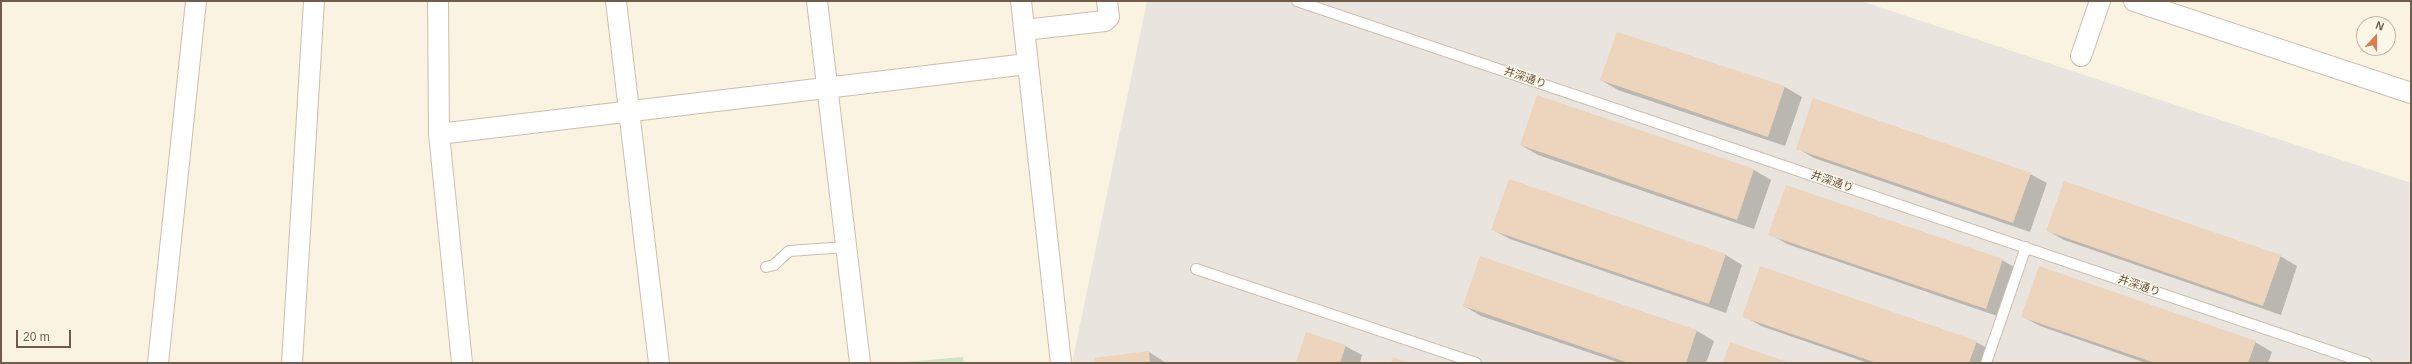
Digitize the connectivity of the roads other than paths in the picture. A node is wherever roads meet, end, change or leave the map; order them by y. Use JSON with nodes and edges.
{"nodes":[{"id":1,"x":196,"y":1,"type":"edge"},
{"id":2,"x":314,"y":1,"type":"edge"},
{"id":3,"x":438,"y":1,"type":"edge"},
{"id":4,"x":616,"y":1,"type":"edge"},
{"id":5,"x":817,"y":1,"type":"edge"},
{"id":6,"x":1020,"y":1,"type":"edge"},
{"id":7,"x":1107,"y":1,"type":"edge"},
{"id":8,"x":1297,"y":1,"type":"edge"},
{"id":9,"x":2100,"y":1,"type":"edge"},
{"id":10,"x":2134,"y":1,"type":"edge"},
{"id":11,"x":1024,"y":30,"type":"junction"},
{"id":12,"x":2081,"y":56,"type":"dead end"},
{"id":13,"x":1027,"y":64,"type":"junction"},
{"id":14,"x":827,"y":88,"type":"junction"},
{"id":15,"x":2411,"y":93,"type":"edge"},
{"id":16,"x":629,"y":111,"type":"junction"},
{"id":17,"x":439,"y":134,"type":"junction"},
{"id":18,"x":846,"y":247,"type":"junction"},
{"id":19,"x":2026,"y":247,"type":"junction"},
{"id":20,"x":766,"y":267,"type":"dead end"},
{"id":21,"x":1196,"y":270,"type":"dead end"},
{"id":22,"x":158,"y":363,"type":"edge"},
{"id":23,"x":292,"y":363,"type":"edge"},
{"id":24,"x":462,"y":363,"type":"edge"},
{"id":25,"x":658,"y":363,"type":"edge"},
{"id":26,"x":860,"y":363,"type":"edge"},
{"id":27,"x":1061,"y":363,"type":"edge"},
{"id":28,"x":1476,"y":363,"type":"edge"},
{"id":29,"x":1986,"y":363,"type":"edge"},
{"id":30,"x":2366,"y":363,"type":"edge"}],
"edges":[{"from":1,"to":22,"type":"street"},
{"from":2,"to":23,"type":"street"},
{"from":3,"to":17,"type":"street"},
{"from":4,"to":16,"type":"street"},
{"from":5,"to":14,"type":"street"},
{"from":6,"to":11,"type":"street"},
{"from":7,"to":11,"type":"street"},
{"from":8,"to":19,"type":"lane","name":"井深通り"},
{"from":9,"to":12,"type":"street"},
{"from":10,"to":15,"type":"street"},
{"from":11,"to":13,"type":"street"},
{"from":13,"to":14,"type":"street"},
{"from":13,"to":27,"type":"street"},
{"from":14,"to":16,"type":"street"},
{"from":14,"to":18,"type":"street"},
{"from":16,"to":17,"type":"street"},
{"from":16,"to":25,"type":"street"},
{"from":17,"to":24,"type":"street"},
{"from":18,"to":20,"type":"lane"},
{"from":18,"to":26,"type":"street"},
{"from":19,"to":29,"type":"lane"},
{"from":19,"to":30,"type":"lane","name":"井深通り"},
{"from":21,"to":28,"type":"lane"}]}
